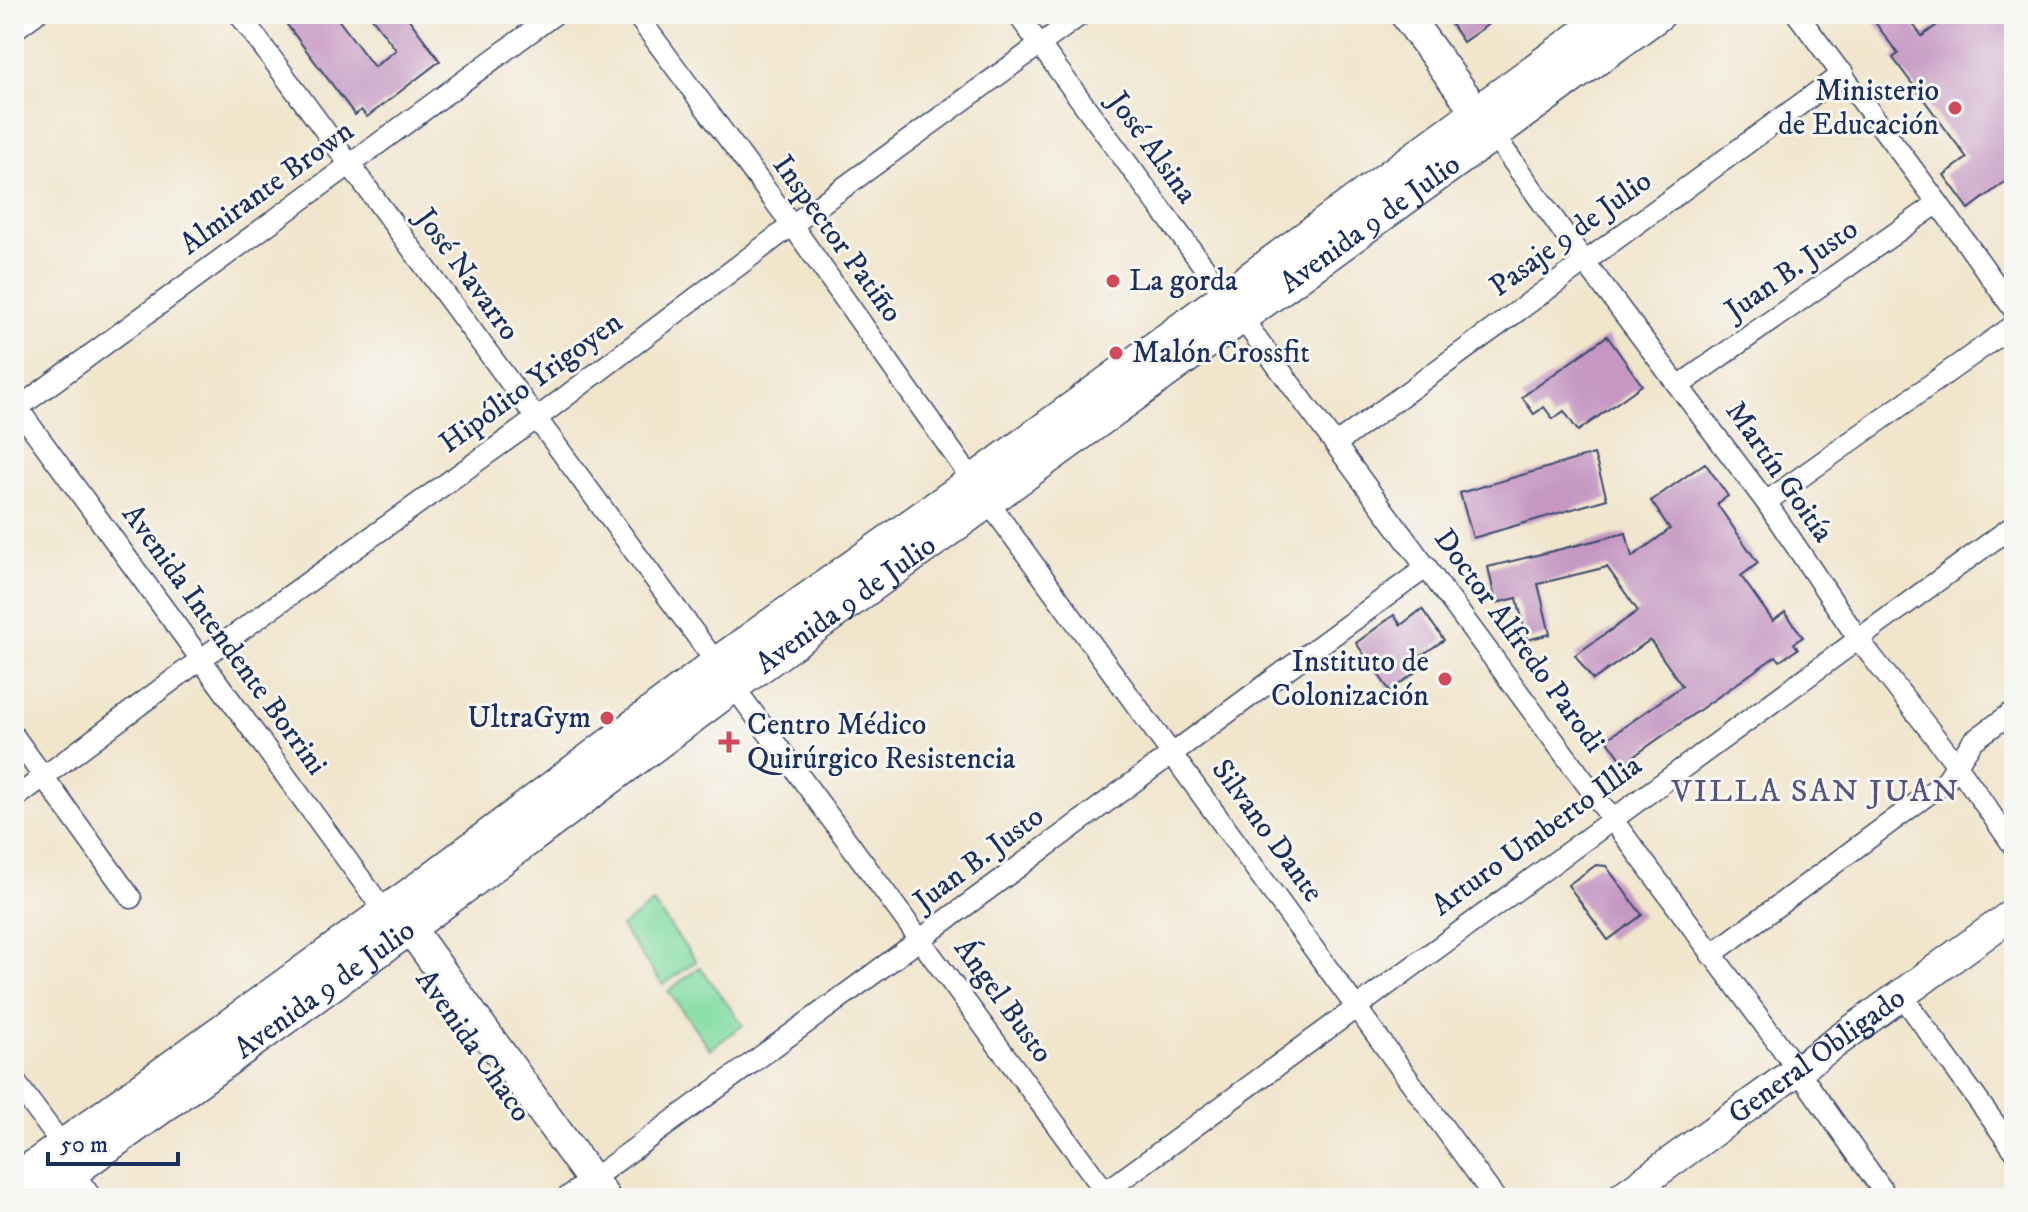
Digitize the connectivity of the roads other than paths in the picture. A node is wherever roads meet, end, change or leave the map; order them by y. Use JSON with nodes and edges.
{"nodes":[{"id":1,"x":36,"y":14,"type":"edge"},
{"id":2,"x":239,"y":14,"type":"edge"},
{"id":3,"x":555,"y":14,"type":"edge"},
{"id":4,"x":636,"y":14,"type":"edge"},
{"id":5,"x":1017,"y":14,"type":"edge"},
{"id":6,"x":1082,"y":14,"type":"edge"},
{"id":7,"x":1405,"y":14,"type":"edge"},
{"id":8,"x":1611,"y":14,"type":"edge"},
{"id":9,"x":1659,"y":14,"type":"edge"},
{"id":10,"x":1797,"y":14,"type":"edge"},
{"id":11,"x":14,"y":30,"type":"edge"},
{"id":12,"x":1039,"y":45,"type":"junction"},
{"id":13,"x":1843,"y":73,"type":"junction"},
{"id":14,"x":1486,"y":123,"type":"junction"},
{"id":15,"x":350,"y":164,"type":"junction"},
{"id":16,"x":1938,"y":203,"type":"junction"},
{"id":17,"x":792,"y":225,"type":"junction"},
{"id":18,"x":1584,"y":261,"type":"junction"},
{"id":19,"x":1232,"y":306,"type":"junction"},
{"id":20,"x":2014,"y":310,"type":"edge"},
{"id":21,"x":2014,"y":325,"type":"edge"},
{"id":22,"x":1680,"y":385,"type":"junction"},
{"id":23,"x":15,"y":407,"type":"edge"},
{"id":24,"x":536,"y":419,"type":"junction"},
{"id":25,"x":1336,"y":444,"type":"junction"},
{"id":26,"x":981,"y":490,"type":"junction"},
{"id":27,"x":1766,"y":502,"type":"junction"},
{"id":28,"x":2014,"y":525,"type":"edge"},
{"id":29,"x":1427,"y":567,"type":"junction"},
{"id":30,"x":1859,"y":640,"type":"junction"},
{"id":31,"x":201,"y":659,"type":"junction"},
{"id":32,"x":726,"y":674,"type":"junction"},
{"id":33,"x":2014,"y":711,"type":"edge"},
{"id":34,"x":14,"y":736,"type":"edge"},
{"id":35,"x":1172,"y":752,"type":"junction"},
{"id":36,"x":1957,"y":765,"type":"junction"},
{"id":37,"x":45,"y":776,"type":"junction"},
{"id":38,"x":14,"y":799,"type":"edge"},
{"id":39,"x":1612,"y":818,"type":"junction"},
{"id":40,"x":2014,"y":847,"type":"edge"},
{"id":41,"x":131,"y":898,"type":"dead end"},
{"id":42,"x":2014,"y":913,"type":"edge"},
{"id":43,"x":397,"y":925,"type":"junction"},
{"id":44,"x":921,"y":940,"type":"junction"},
{"id":45,"x":1711,"y":955,"type":"junction"},
{"id":46,"x":1901,"y":994,"type":"junction"},
{"id":47,"x":1356,"y":1005,"type":"junction"},
{"id":48,"x":1797,"y":1069,"type":"junction"},
{"id":49,"x":14,"y":1080,"type":"edge"},
{"id":50,"x":2014,"y":1150,"type":"edge"},
{"id":51,"x":67,"y":1158,"type":"junction"},
{"id":52,"x":14,"y":1181,"type":"edge"},
{"id":53,"x":584,"y":1193,"type":"edge"},
{"id":54,"x":1104,"y":1196,"type":"edge"},
{"id":55,"x":36,"y":1198,"type":"edge"},
{"id":56,"x":92,"y":1198,"type":"edge"},
{"id":57,"x":1495,"y":1198,"type":"edge"},
{"id":58,"x":1621,"y":1198,"type":"edge"},
{"id":59,"x":1888,"y":1198,"type":"edge"}],
"edges":[{"from":1,"to":11,"type":"street"},
{"from":2,"to":15,"type":"street","name":"José Navarro"},
{"from":3,"to":15,"type":"street","name":"Almirante Brown"},
{"from":4,"to":17,"type":"street","name":"Inspector Patiño"},
{"from":5,"to":12,"type":"street","name":"José Alsina"},
{"from":6,"to":12,"type":"street","name":"Hipólito Yrigoyen"},
{"from":7,"to":14,"type":"street"},
{"from":8,"to":14,"type":"main road","name":"Avenida 9 de Julio"},
{"from":9,"to":14,"type":"main road","name":"Avenida 9 de Julio"},
{"from":10,"to":13,"type":"street"},
{"from":12,"to":17,"type":"street","name":"Hipólito Yrigoyen"},
{"from":12,"to":19,"type":"street","name":"José Alsina"},
{"from":13,"to":16,"type":"street"},
{"from":13,"to":18,"type":"street","name":"Pasaje 9 de Julio"},
{"from":14,"to":18,"type":"street","name":"Martín Goitía"},
{"from":14,"to":19,"type":"main road","name":"Avenida 9 de Julio"},
{"from":15,"to":23,"type":"street","name":"Almirante Brown"},
{"from":15,"to":24,"type":"street","name":"José Navarro"},
{"from":16,"to":20,"type":"street"},
{"from":16,"to":22,"type":"street","name":"Juan B. Justo"},
{"from":17,"to":24,"type":"street","name":"Hipólito Yrigoyen"},
{"from":17,"to":26,"type":"street","name":"Inspector Patiño"},
{"from":18,"to":22,"type":"street","name":"Martín Goitía"},
{"from":18,"to":25,"type":"street","name":"Pasaje 9 de Julio"},
{"from":19,"to":25,"type":"street","name":"Doctor Alfredo Parodi"},
{"from":19,"to":26,"type":"main road","name":"Avenida 9 de Julio"},
{"from":21,"to":27,"type":"street"},
{"from":22,"to":27,"type":"street","name":"Martín Goitía"},
{"from":23,"to":31,"type":"street","name":"Avenida Intendente Borrini"},
{"from":24,"to":31,"type":"street","name":"Hipólito Yrigoyen"},
{"from":24,"to":32,"type":"street","name":"José Navarro"},
{"from":25,"to":29,"type":"street","name":"Doctor Alfredo Parodi"},
{"from":26,"to":32,"type":"main road","name":"Avenida 9 de Julio"},
{"from":26,"to":35,"type":"street","name":"Silvano Dante"},
{"from":27,"to":30,"type":"street","name":"Martín Goitía"},
{"from":28,"to":30,"type":"street","name":"Arturo Umberto Illia"},
{"from":29,"to":35,"type":"street","name":"Juan B. Justo"},
{"from":29,"to":39,"type":"street","name":"Doctor Alfredo Parodi"},
{"from":30,"to":36,"type":"street","name":"Martín Goitía"},
{"from":30,"to":39,"type":"street","name":"Arturo Umberto Illia"},
{"from":31,"to":37,"type":"street","name":"Hipólito Yrigoyen"},
{"from":31,"to":43,"type":"street","name":"Avenida Intendente Borrini"},
{"from":32,"to":43,"type":"main road","name":"Avenida 9 de Julio"},
{"from":32,"to":44,"type":"street","name":"Ángel Busto"},
{"from":33,"to":36,"type":"street"},
{"from":34,"to":37,"type":"street"},
{"from":35,"to":44,"type":"street","name":"Juan B. Justo"},
{"from":35,"to":47,"type":"street","name":"Silvano Dante"},
{"from":36,"to":40,"type":"street","name":"Martín Goitía"},
{"from":36,"to":45,"type":"street"},
{"from":37,"to":38,"type":"street","name":"Hipólito Yrigoyen"},
{"from":37,"to":41,"type":"street"},
{"from":39,"to":45,"type":"street","name":"Doctor Alfredo Parodi"},
{"from":39,"to":47,"type":"street","name":"Arturo Umberto Illia"},
{"from":42,"to":46,"type":"street","name":"General Obligado"},
{"from":43,"to":51,"type":"main road","name":"Avenida 9 de Julio"},
{"from":43,"to":53,"type":"street","name":"Avenida Chaco"},
{"from":44,"to":53,"type":"street","name":"Juan B. Justo"},
{"from":44,"to":54,"type":"street","name":"Ángel Busto"},
{"from":45,"to":48,"type":"street","name":"Doctor Alfredo Parodi"},
{"from":46,"to":48,"type":"street","name":"General Obligado"},
{"from":46,"to":50,"type":"street"},
{"from":47,"to":54,"type":"street","name":"Arturo Umberto Illia"},
{"from":47,"to":57,"type":"street","name":"Silvano Dante"},
{"from":48,"to":58,"type":"street","name":"General Obligado"},
{"from":48,"to":59,"type":"street","name":"Doctor Alfredo Parodi"},
{"from":49,"to":51,"type":"street"},
{"from":51,"to":52,"type":"main road","name":"Avenida 9 de Julio"},
{"from":51,"to":55,"type":"main road","name":"Avenida 9 de Julio"},
{"from":51,"to":56,"type":"street"}]}
